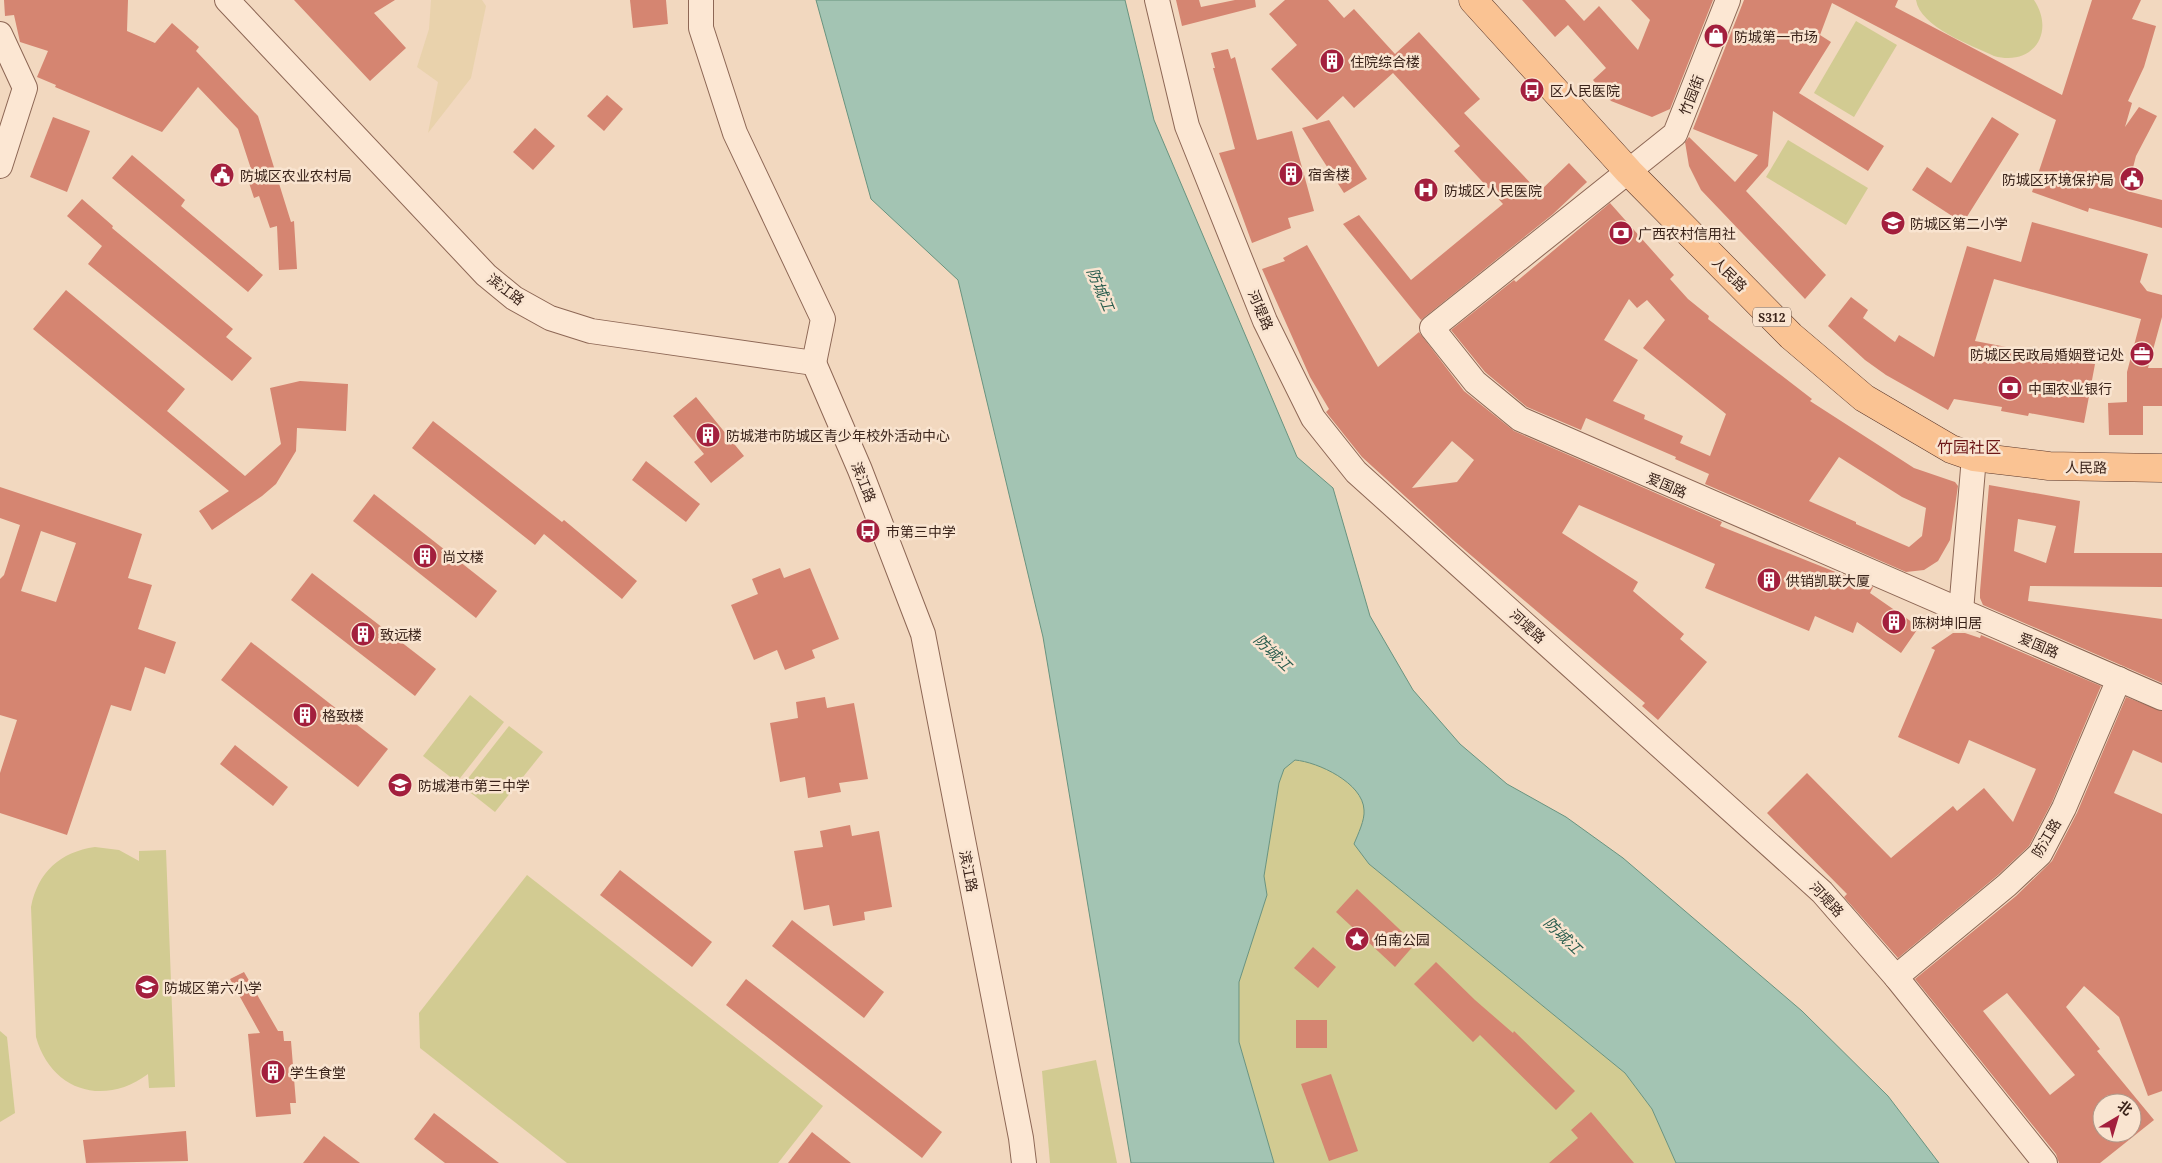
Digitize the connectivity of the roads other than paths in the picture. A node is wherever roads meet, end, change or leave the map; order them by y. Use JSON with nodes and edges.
{"nodes":[{"id":1,"x":227,"y":0,"type":"edge"},
{"id":2,"x":701,"y":0,"type":"edge"},
{"id":3,"x":1157,"y":0,"type":"edge"},
{"id":4,"x":1473,"y":0,"type":"edge"},
{"id":5,"x":1728,"y":0,"type":"edge"},
{"id":6,"x":0,"y":34,"type":"edge"},
{"id":7,"x":0,"y":166,"type":"edge"},
{"id":8,"x":1629,"y":172,"type":"junction"},
{"id":9,"x":814,"y":363,"type":"junction"},
{"id":10,"x":1974,"y":457,"type":"junction"},
{"id":11,"x":2162,"y":468,"type":"edge"},
{"id":12,"x":1961,"y":611,"type":"junction"},
{"id":13,"x":2119,"y":679,"type":"junction"},
{"id":14,"x":2162,"y":698,"type":"edge"},
{"id":15,"x":1896,"y":977,"type":"junction"},
{"id":16,"x":1024,"y":1163,"type":"edge"},
{"id":17,"x":2045,"y":1163,"type":"edge"}],
"edges":[{"from":1,"to":9,"type":"street","name":"滨江路"},
{"from":2,"to":9,"type":"street"},
{"from":3,"to":15,"type":"street","name":"河堤路"},
{"from":4,"to":8,"type":"main road","name":"人民路","number":"S312"},
{"from":5,"to":8,"type":"street","name":"竹园街"},
{"from":6,"to":7,"type":"street"},
{"from":8,"to":10,"type":"main road","name":"人民路","number":"S312"},
{"from":8,"to":12,"type":"street","name":"爱国路"},
{"from":9,"to":16,"type":"street","name":"滨江路"},
{"from":10,"to":11,"type":"main road","name":"人民路","number":"S312"},
{"from":10,"to":12,"type":"street"},
{"from":12,"to":13,"type":"street","name":"爱国路"},
{"from":13,"to":14,"type":"street","name":"爱国路"},
{"from":13,"to":15,"type":"street","name":"防江路"},
{"from":15,"to":17,"type":"street","name":"河堤路"}]}
